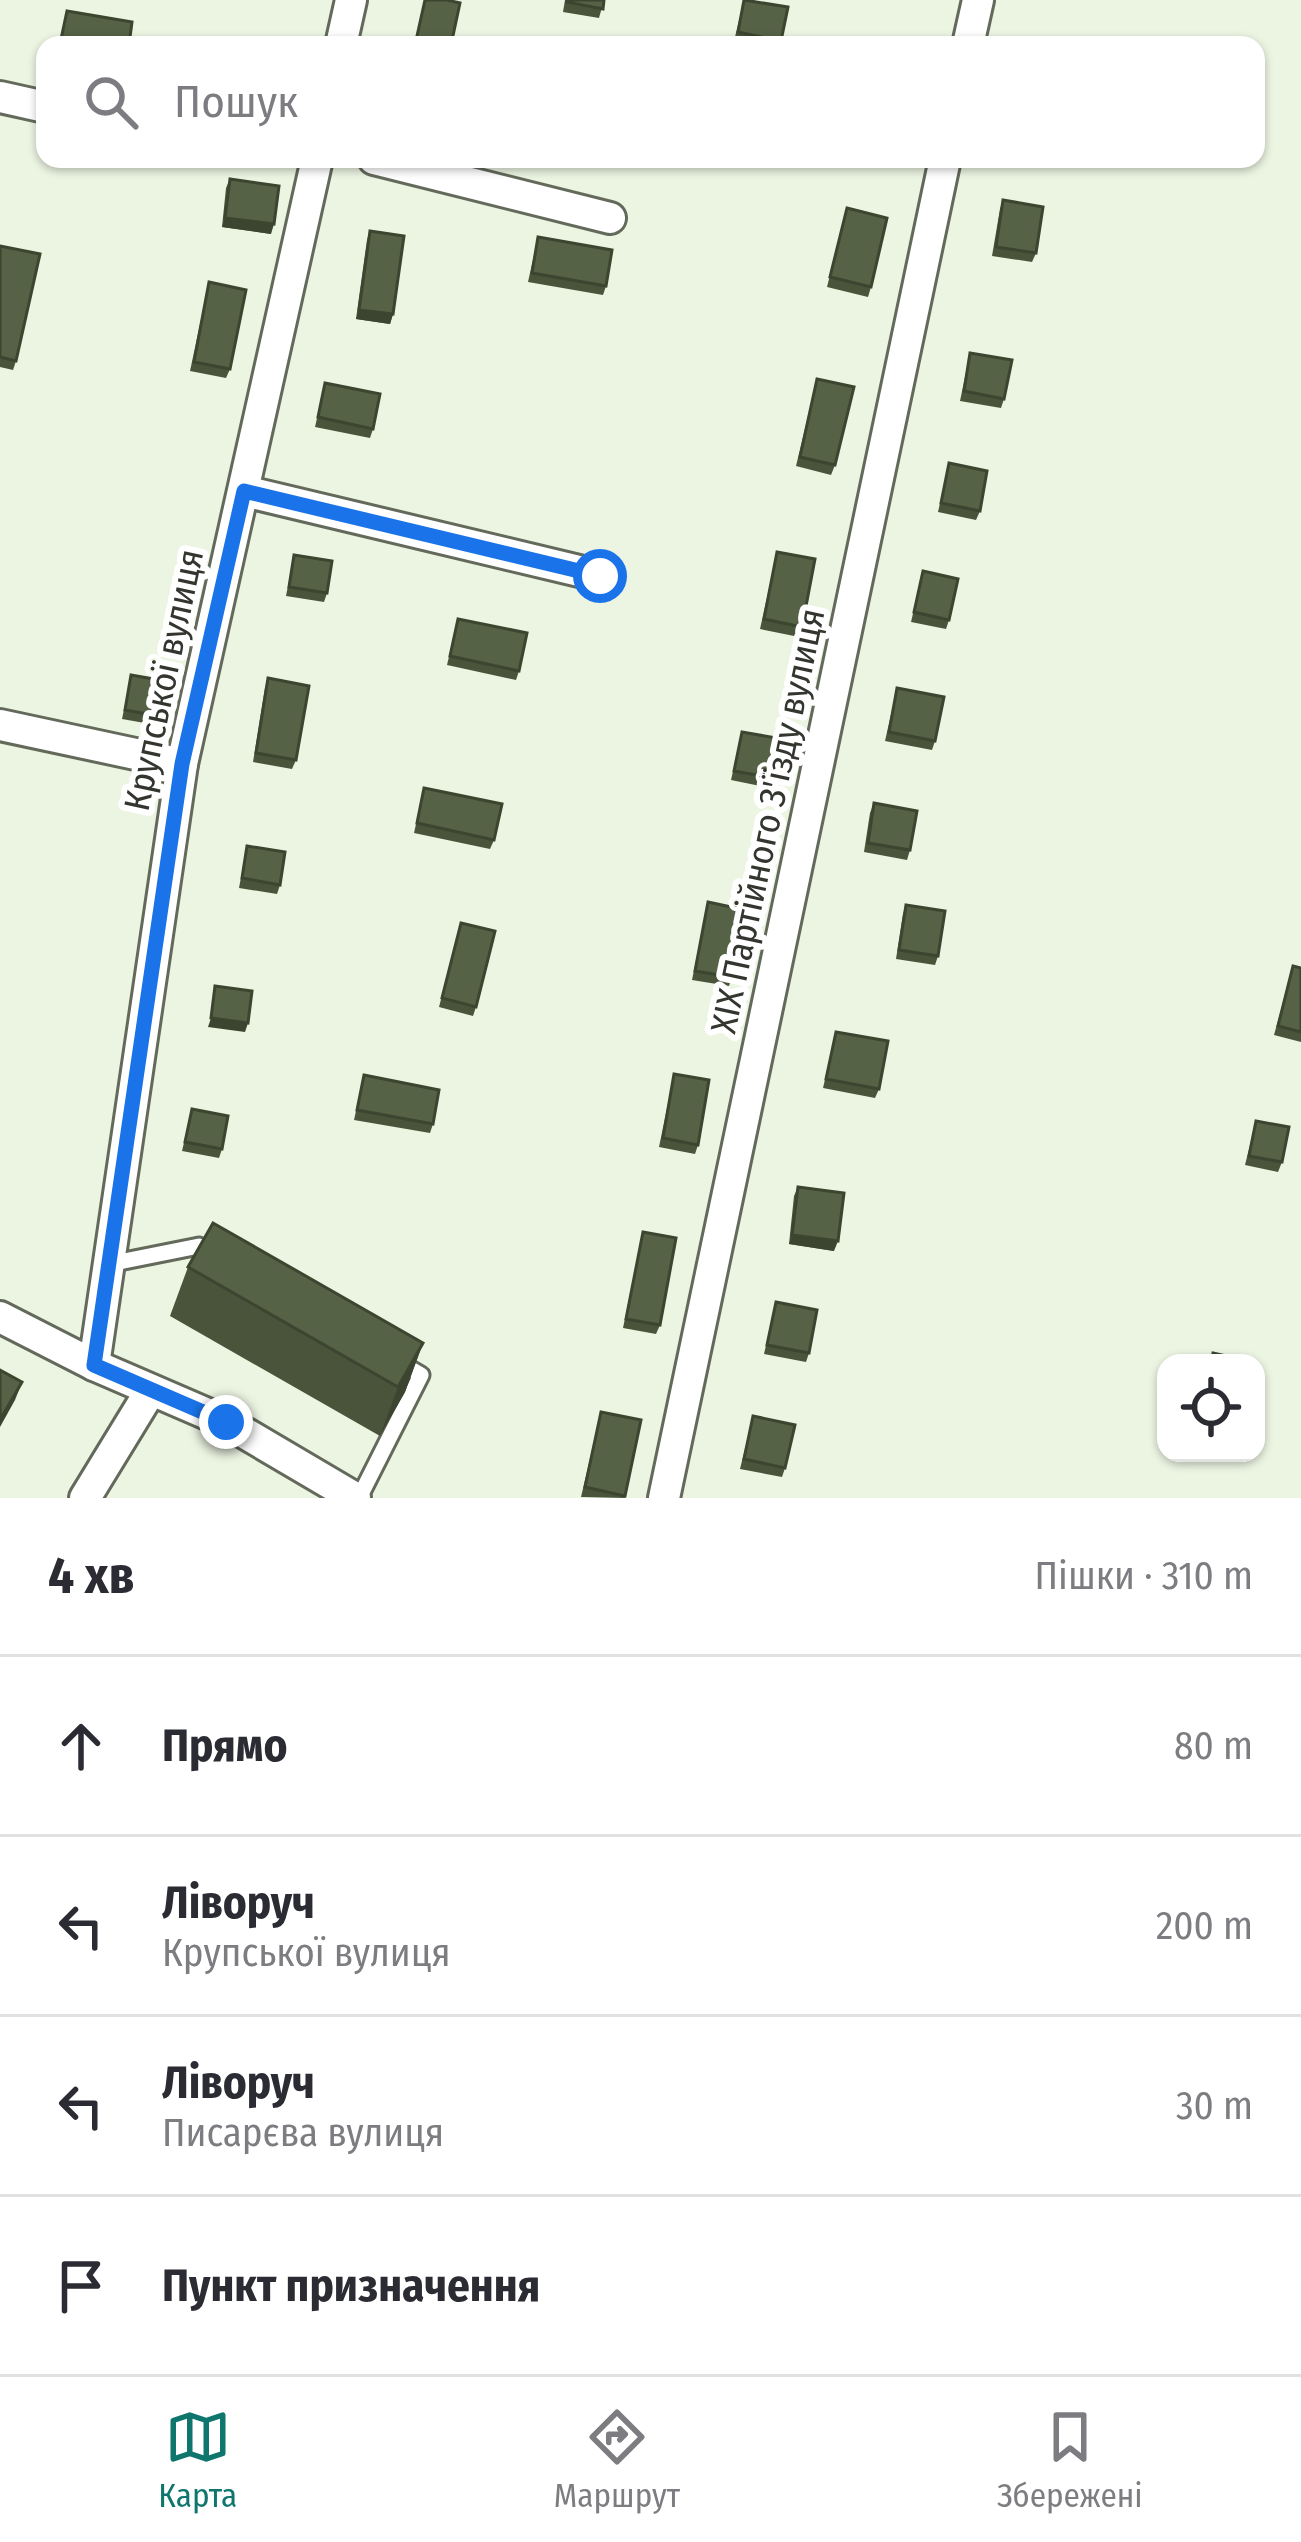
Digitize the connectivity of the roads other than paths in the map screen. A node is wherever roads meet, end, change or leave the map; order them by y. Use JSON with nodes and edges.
{"nodes":[{"id":1,"x":351,"y":0,"type":"edge"},
{"id":2,"x":978,"y":0,"type":"edge"},
{"id":3,"x":343,"y":36,"type":"edge"},
{"id":4,"x":970,"y":36,"type":"edge"},
{"id":5,"x":0,"y":97,"type":"edge"},
{"id":6,"x":36,"y":105,"type":"edge"},
{"id":7,"x":314,"y":168,"type":"edge"},
{"id":8,"x":410,"y":168,"type":"edge"},
{"id":9,"x":943,"y":168,"type":"edge"},
{"id":10,"x":610,"y":218,"type":"dead end"},
{"id":11,"x":244,"y":491,"type":"junction"},
{"id":12,"x":600,"y":576,"type":"dead end"},
{"id":13,"x":0,"y":725,"type":"edge"},
{"id":14,"x":182,"y":764,"type":"junction"},
{"id":15,"x":109,"y":1264,"type":"junction"},
{"id":16,"x":239,"y":1269,"type":"edge"},
{"id":17,"x":0,"y":1317,"type":"edge"},
{"id":18,"x":380,"y":1352,"type":"edge"},
{"id":19,"x":94,"y":1365,"type":"junction"},
{"id":20,"x":151,"y":1390,"type":"junction"},
{"id":21,"x":85,"y":1498,"type":"edge"},
{"id":22,"x":357,"y":1498,"type":"edge"},
{"id":23,"x":664,"y":1498,"type":"edge"}],
"edges":[{"from":1,"to":3,"type":"street"},
{"from":2,"to":4,"type":"street"},
{"from":5,"to":6,"type":"street"},
{"from":7,"to":11,"type":"street","name":"Крупської вулиця"},
{"from":8,"to":10,"type":"street"},
{"from":9,"to":23,"type":"street","name":"XIX Партійного З'їзду вулиця"},
{"from":11,"to":12,"type":"street"},
{"from":11,"to":14,"type":"street","name":"Крупської вулиця"},
{"from":13,"to":14,"type":"street"},
{"from":14,"to":15,"type":"street","name":"Крупської вулиця"},
{"from":15,"to":16,"type":"lane"},
{"from":15,"to":19,"type":"street","name":"Крупської вулиця"},
{"from":17,"to":19,"type":"street"},
{"from":18,"to":22,"type":"lane"},
{"from":19,"to":20,"type":"street"},
{"from":20,"to":21,"type":"street"},
{"from":20,"to":22,"type":"street"}]}
